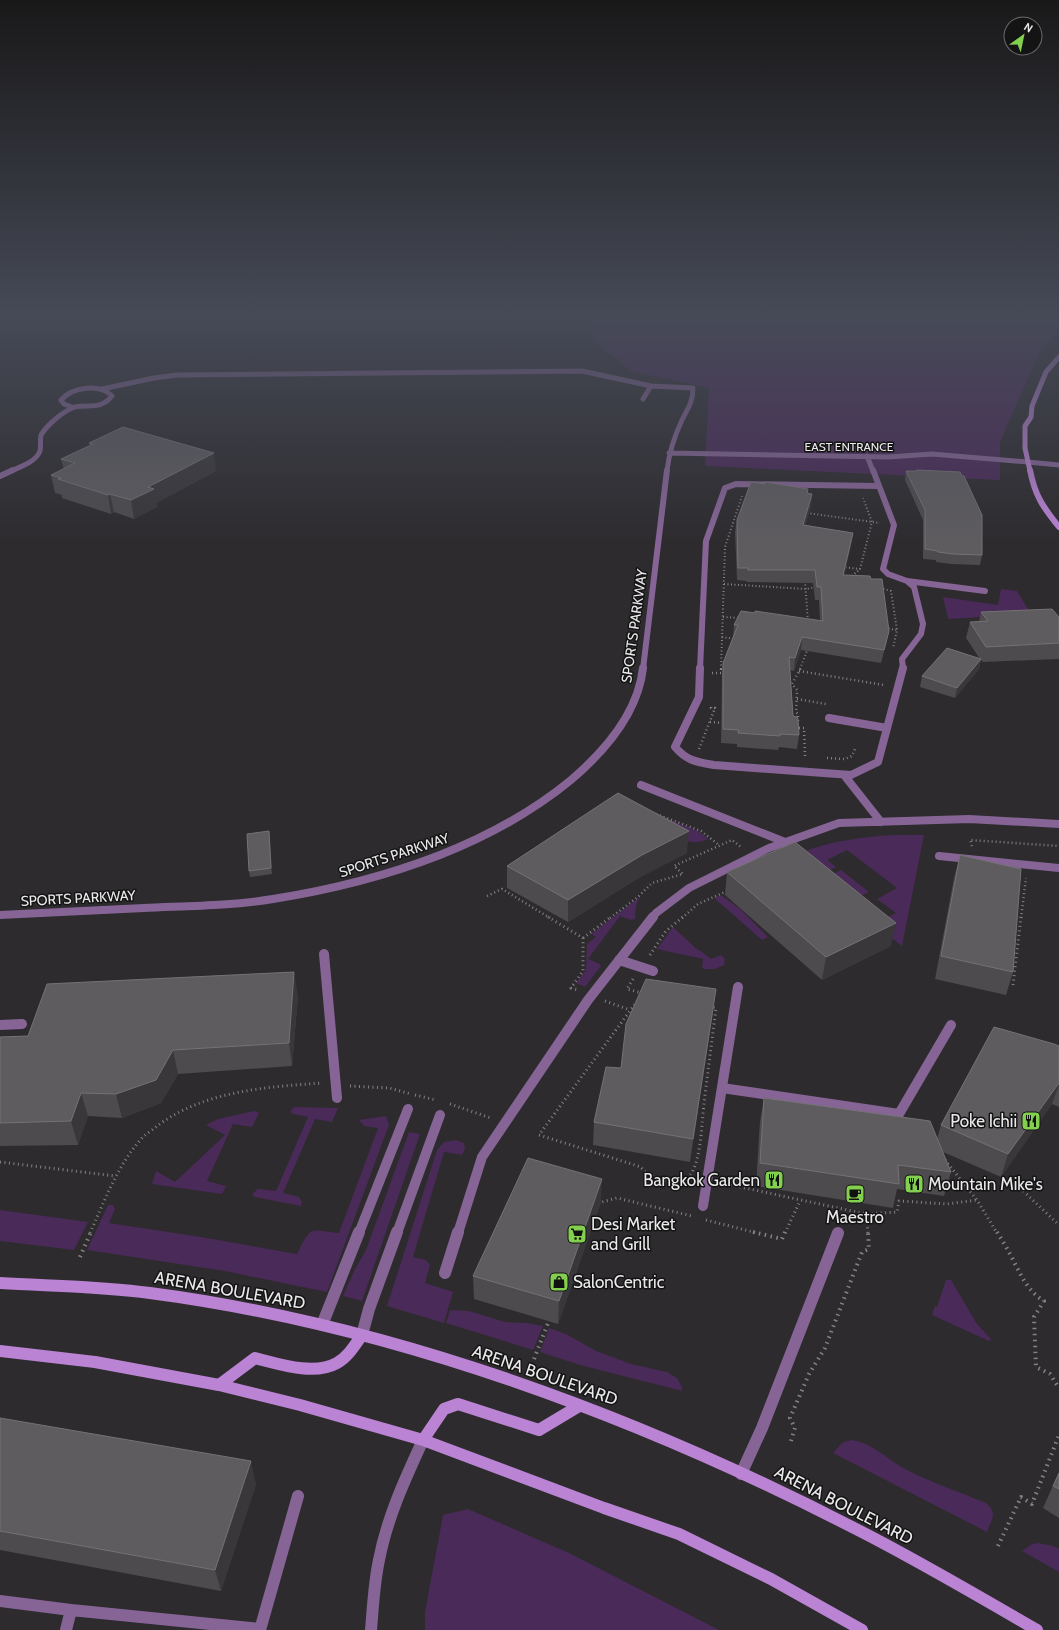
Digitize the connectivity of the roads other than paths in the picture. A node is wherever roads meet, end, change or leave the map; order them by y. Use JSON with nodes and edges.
{"nodes":[{"id":1,"x":75,"y":391,"type":"edge"},
{"id":2,"x":109,"y":391,"type":"edge"},
{"id":3,"x":648,"y":391,"type":"edge"},
{"id":4,"x":693,"y":391,"type":"edge"},
{"id":5,"x":1038,"y":391,"type":"edge"},
{"id":6,"x":643,"y":399,"type":"dead end"},
{"id":7,"x":72,"y":407,"type":"junction"},
{"id":8,"x":669,"y":453,"type":"junction"},
{"id":9,"x":867,"y":456,"type":"junction"},
{"id":10,"x":1028,"y":462,"type":"junction"},
{"id":11,"x":1059,"y":465,"type":"edge"},
{"id":12,"x":0,"y":476,"type":"edge"},
{"id":13,"x":878,"y":486,"type":"junction"},
{"id":14,"x":1059,"y":527,"type":"edge"},
{"id":15,"x":907,"y":581,"type":"junction"},
{"id":16,"x":985,"y":591,"type":"dead end"},
{"id":17,"x":829,"y":718,"type":"dead end"},
{"id":18,"x":887,"y":728,"type":"junction"},
{"id":19,"x":844,"y":775,"type":"junction"},
{"id":20,"x":640,"y":785,"type":"dead end"},
{"id":21,"x":880,"y":822,"type":"junction"},
{"id":22,"x":1059,"y":824,"type":"edge"},
{"id":23,"x":785,"y":842,"type":"junction"},
{"id":24,"x":939,"y":856,"type":"dead end"},
{"id":25,"x":1059,"y":868,"type":"edge"},
{"id":26,"x":0,"y":915,"type":"edge"},
{"id":27,"x":324,"y":954,"type":"dead end"},
{"id":28,"x":619,"y":960,"type":"junction"},
{"id":29,"x":653,"y":972,"type":"dead end"},
{"id":30,"x":738,"y":987,"type":"dead end"},
{"id":31,"x":22,"y":1024,"type":"dead end"},
{"id":32,"x":0,"y":1025,"type":"edge"},
{"id":33,"x":951,"y":1025,"type":"dead end"},
{"id":34,"x":722,"y":1088,"type":"junction"},
{"id":35,"x":337,"y":1098,"type":"dead end"},
{"id":36,"x":408,"y":1109,"type":"dead end"},
{"id":37,"x":440,"y":1116,"type":"dead end"},
{"id":38,"x":703,"y":1206,"type":"dead end"},
{"id":39,"x":838,"y":1233,"type":"dead end"},
{"id":40,"x":445,"y":1273,"type":"dead end"},
{"id":41,"x":0,"y":1283,"type":"edge"},
{"id":42,"x":322,"y":1325,"type":"junction"},
{"id":43,"x":362,"y":1335,"type":"junction"},
{"id":44,"x":0,"y":1351,"type":"edge"},
{"id":45,"x":219,"y":1385,"type":"junction"},
{"id":46,"x":579,"y":1406,"type":"junction"},
{"id":47,"x":423,"y":1440,"type":"junction"},
{"id":48,"x":741,"y":1474,"type":"junction"},
{"id":49,"x":298,"y":1496,"type":"dead end"},
{"id":50,"x":0,"y":1601,"type":"edge"},
{"id":51,"x":71,"y":1610,"type":"junction"},
{"id":52,"x":260,"y":1629,"type":"edge"},
{"id":53,"x":66,"y":1630,"type":"edge"},
{"id":54,"x":371,"y":1630,"type":"edge"},
{"id":55,"x":862,"y":1630,"type":"edge"},
{"id":56,"x":1037,"y":1630,"type":"edge"}],
"edges":[{"from":1,"to":7,"type":"street"},
{"from":2,"to":7,"type":"street"},
{"from":3,"to":6,"type":"street"},
{"from":4,"to":8,"type":"street","name":"SPORTS PARKWAY"},
{"from":5,"to":10,"type":"main road"},
{"from":7,"to":12,"type":"street"},
{"from":8,"to":9,"type":"street","name":"EAST ENTRANCE"},
{"from":8,"to":26,"type":"street","name":"SPORTS PARKWAY"},
{"from":9,"to":10,"type":"street","name":"EAST ENTRANCE"},
{"from":9,"to":13,"type":"street"},
{"from":10,"to":11,"type":"street","name":"EAST ENTRANCE"},
{"from":10,"to":14,"type":"main road"},
{"from":13,"to":15,"type":"street"},
{"from":13,"to":19,"type":"street"},
{"from":15,"to":16,"type":"street"},
{"from":15,"to":18,"type":"street"},
{"from":17,"to":18,"type":"street"},
{"from":18,"to":19,"type":"street"},
{"from":19,"to":21,"type":"street"},
{"from":20,"to":23,"type":"street"},
{"from":21,"to":22,"type":"street"},
{"from":21,"to":23,"type":"street"},
{"from":23,"to":28,"type":"street"},
{"from":24,"to":25,"type":"street"},
{"from":27,"to":35,"type":"street"},
{"from":28,"to":29,"type":"street"},
{"from":28,"to":40,"type":"street"},
{"from":30,"to":34,"type":"street"},
{"from":31,"to":32,"type":"street"},
{"from":33,"to":34,"type":"street"},
{"from":34,"to":38,"type":"street"},
{"from":36,"to":42,"type":"street"},
{"from":37,"to":43,"type":"street"},
{"from":39,"to":48,"type":"street"},
{"from":41,"to":42,"type":"main road","name":"ARENA BOULEVARD"},
{"from":42,"to":43,"type":"main road","name":"ARENA BOULEVARD"},
{"from":43,"to":45,"type":"main road"},
{"from":43,"to":46,"type":"main road","name":"ARENA BOULEVARD"},
{"from":44,"to":45,"type":"main road"},
{"from":45,"to":47,"type":"main road"},
{"from":46,"to":47,"type":"main road"},
{"from":46,"to":48,"type":"main road","name":"ARENA BOULEVARD"},
{"from":47,"to":54,"type":"street"},
{"from":47,"to":55,"type":"main road"},
{"from":48,"to":56,"type":"main road","name":"ARENA BOULEVARD"},
{"from":49,"to":52,"type":"street"},
{"from":50,"to":51,"type":"street"},
{"from":51,"to":52,"type":"street"},
{"from":51,"to":53,"type":"street"}]}
